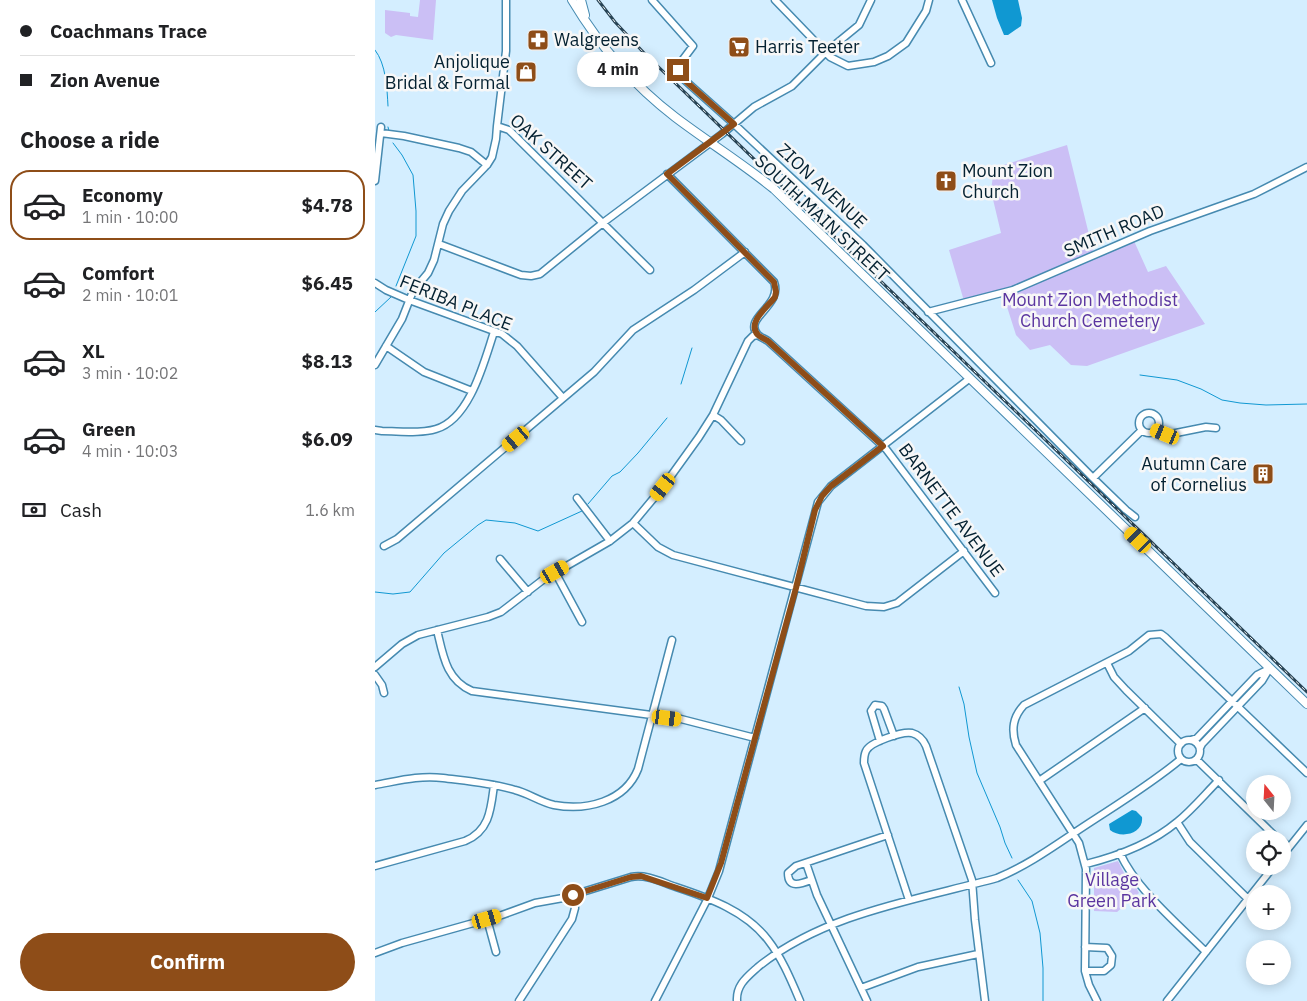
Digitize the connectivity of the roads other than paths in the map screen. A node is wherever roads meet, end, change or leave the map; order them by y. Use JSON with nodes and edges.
{"nodes":[{"id":1,"x":507,"y":0,"type":"edge"},
{"id":2,"x":572,"y":0,"type":"edge"},
{"id":3,"x":581,"y":0,"type":"edge"},
{"id":4,"x":652,"y":0,"type":"edge"},
{"id":5,"x":775,"y":0,"type":"edge"},
{"id":6,"x":871,"y":0,"type":"edge"},
{"id":7,"x":929,"y":0,"type":"edge"},
{"id":8,"x":962,"y":0,"type":"edge"},
{"id":9,"x":589,"y":26,"type":"junction"},
{"id":10,"x":826,"y":52,"type":"junction"},
{"id":11,"x":991,"y":63,"type":"dead end"},
{"id":12,"x":734,"y":124,"type":"junction"},
{"id":13,"x":497,"y":126,"type":"junction"},
{"id":14,"x":710,"y":142,"type":"junction"},
{"id":15,"x":487,"y":165,"type":"junction"},
{"id":16,"x":1307,"y":167,"type":"edge"},
{"id":17,"x":667,"y":174,"type":"junction"},
{"id":18,"x":375,"y":181,"type":"edge"},
{"id":19,"x":604,"y":222,"type":"junction"},
{"id":20,"x":439,"y":244,"type":"junction"},
{"id":21,"x":745,"y":252,"type":"junction"},
{"id":22,"x":650,"y":270,"type":"dead end"},
{"id":23,"x":375,"y":283,"type":"edge"},
{"id":24,"x":409,"y":300,"type":"junction"},
{"id":25,"x":928,"y":312,"type":"junction"},
{"id":26,"x":494,"y":332,"type":"junction"},
{"id":27,"x":758,"y":335,"type":"junction"},
{"id":28,"x":386,"y":346,"type":"junction"},
{"id":29,"x":375,"y":366,"type":"edge"},
{"id":30,"x":969,"y":379,"type":"junction"},
{"id":31,"x":472,"y":391,"type":"junction"},
{"id":32,"x":563,"y":398,"type":"junction"},
{"id":33,"x":713,"y":415,"type":"junction"},
{"id":34,"x":1216,"y":428,"type":"dead end"},
{"id":35,"x":375,"y":430,"type":"edge"},
{"id":36,"x":1142,"y":430,"type":"junction"},
{"id":37,"x":1156,"y":430,"type":"junction"},
{"id":38,"x":741,"y":441,"type":"dead end"},
{"id":39,"x":883,"y":446,"type":"junction"},
{"id":40,"x":1093,"y":478,"type":"junction"},
{"id":41,"x":577,"y":498,"type":"dead end"},
{"id":42,"x":1135,"y":516,"type":"dead end"},
{"id":43,"x":633,"y":523,"type":"junction"},
{"id":44,"x":610,"y":541,"type":"junction"},
{"id":45,"x":384,"y":546,"type":"dead end"},
{"id":46,"x":964,"y":551,"type":"junction"},
{"id":47,"x":500,"y":559,"type":"dead end"},
{"id":48,"x":555,"y":572,"type":"junction"},
{"id":49,"x":796,"y":588,"type":"junction"},
{"id":50,"x":528,"y":592,"type":"junction"},
{"id":51,"x":995,"y":593,"type":"dead end"},
{"id":52,"x":582,"y":622,"type":"dead end"},
{"id":53,"x":437,"y":630,"type":"junction"},
{"id":54,"x":672,"y":640,"type":"dead end"},
{"id":55,"x":1107,"y":662,"type":"junction"},
{"id":56,"x":375,"y":667,"type":"edge"},
{"id":57,"x":1269,"y":669,"type":"junction"},
{"id":58,"x":375,"y":675,"type":"edge"},
{"id":59,"x":384,"y":693,"type":"dead end"},
{"id":60,"x":1235,"y":703,"type":"junction"},
{"id":61,"x":1307,"y":704,"type":"edge"},
{"id":62,"x":1145,"y":708,"type":"junction"},
{"id":63,"x":652,"y":716,"type":"junction"},
{"id":64,"x":894,"y":736,"type":"junction"},
{"id":65,"x":755,"y":738,"type":"junction"},
{"id":66,"x":1191,"y":740,"type":"junction"},
{"id":67,"x":880,"y":741,"type":"junction"},
{"id":68,"x":1181,"y":744,"type":"junction"},
{"id":69,"x":1200,"y":748,"type":"junction"},
{"id":70,"x":1181,"y":759,"type":"junction"},
{"id":71,"x":1197,"y":760,"type":"junction"},
{"id":72,"x":1307,"y":773,"type":"edge"},
{"id":73,"x":1219,"y":780,"type":"junction"},
{"id":74,"x":1039,"y":781,"type":"junction"},
{"id":75,"x":375,"y":784,"type":"edge"},
{"id":76,"x":494,"y":785,"type":"junction"},
{"id":77,"x":1177,"y":822,"type":"junction"},
{"id":78,"x":1307,"y":825,"type":"edge"},
{"id":79,"x":1269,"y":830,"type":"edge"},
{"id":80,"x":1073,"y":834,"type":"junction"},
{"id":81,"x":888,"y":835,"type":"junction"},
{"id":82,"x":1291,"y":845,"type":"edge"},
{"id":83,"x":1120,"y":853,"type":"junction"},
{"id":84,"x":806,"y":863,"type":"junction"},
{"id":85,"x":1085,"y":864,"type":"junction"},
{"id":86,"x":375,"y":866,"type":"edge"},
{"id":87,"x":1267,"y":875,"type":"edge"},
{"id":88,"x":811,"y":880,"type":"junction"},
{"id":89,"x":972,"y":884,"type":"junction"},
{"id":90,"x":1259,"y":885,"type":"edge"},
{"id":91,"x":573,"y":895,"type":"junction"},
{"id":92,"x":1246,"y":897,"type":"edge"},
{"id":93,"x":707,"y":898,"type":"junction"},
{"id":94,"x":909,"y":900,"type":"junction"},
{"id":95,"x":1246,"y":902,"type":"edge"},
{"id":96,"x":487,"y":919,"type":"junction"},
{"id":97,"x":832,"y":926,"type":"junction"},
{"id":98,"x":1085,"y":947,"type":"junction"},
{"id":99,"x":496,"y":952,"type":"dead end"},
{"id":100,"x":1207,"y":952,"type":"junction"},
{"id":101,"x":375,"y":953,"type":"edge"},
{"id":102,"x":776,"y":953,"type":"junction"},
{"id":103,"x":978,"y":954,"type":"junction"},
{"id":104,"x":1085,"y":971,"type":"junction"},
{"id":105,"x":861,"y":988,"type":"junction"},
{"id":106,"x":519,"y":1001,"type":"edge"},
{"id":107,"x":655,"y":1001,"type":"edge"},
{"id":108,"x":737,"y":1001,"type":"edge"},
{"id":109,"x":801,"y":1001,"type":"edge"},
{"id":110,"x":867,"y":1001,"type":"edge"},
{"id":111,"x":985,"y":1001,"type":"edge"},
{"id":112,"x":1097,"y":1001,"type":"edge"},
{"id":113,"x":1167,"y":1001,"type":"edge"}],
"edges":[{"from":1,"to":13,"type":"street","name":"OAK STREET"},
{"from":2,"to":9,"type":"main road","name":"SOUTH MAIN STREET"},
{"from":3,"to":9,"type":"main road"},
{"from":4,"to":12,"type":"street","name":"ZION AVENUE"},
{"from":5,"to":10,"type":"street"},
{"from":6,"to":10,"type":"street"},
{"from":7,"to":10,"type":"street"},
{"from":8,"to":11,"type":"street"},
{"from":9,"to":14,"type":"main road","name":"SOUTH MAIN STREET"},
{"from":10,"to":12,"type":"street"},
{"from":12,"to":14,"type":"street"},
{"from":12,"to":25,"type":"street","name":"ZION AVENUE"},
{"from":13,"to":15,"type":"street"},
{"from":13,"to":19,"type":"street","name":"OAK STREET"},
{"from":14,"to":17,"type":"street"},
{"from":14,"to":30,"type":"main road","name":"SOUTH MAIN STREET"},
{"from":15,"to":18,"type":"street"},
{"from":15,"to":20,"type":"street"},
{"from":16,"to":25,"type":"street","name":"SMITH ROAD"},
{"from":17,"to":19,"type":"street"},
{"from":17,"to":21,"type":"street"},
{"from":19,"to":20,"type":"street"},
{"from":19,"to":22,"type":"street","name":"OAK STREET"},
{"from":20,"to":24,"type":"street"},
{"from":21,"to":27,"type":"street"},
{"from":21,"to":32,"type":"street"},
{"from":23,"to":24,"type":"street","name":"FERIBA PLACE"},
{"from":24,"to":26,"type":"street","name":"FERIBA PLACE"},
{"from":24,"to":28,"type":"street"},
{"from":25,"to":40,"type":"street","name":"ZION AVENUE"},
{"from":26,"to":31,"type":"street"},
{"from":26,"to":32,"type":"street","name":"FERIBA PLACE"},
{"from":27,"to":33,"type":"street"},
{"from":27,"to":39,"type":"street","name":"BARNETTE AVENUE"},
{"from":28,"to":29,"type":"street"},
{"from":28,"to":31,"type":"street"},
{"from":30,"to":39,"type":"street"},
{"from":30,"to":57,"type":"main road","name":"SOUTH MAIN STREET"},
{"from":31,"to":35,"type":"street"},
{"from":32,"to":45,"type":"street"},
{"from":33,"to":38,"type":"street"},
{"from":33,"to":43,"type":"street"},
{"from":34,"to":37,"type":"street"},
{"from":36,"to":37,"type":"street"},
{"from":36,"to":37,"type":"street"},
{"from":36,"to":40,"type":"street"},
{"from":39,"to":46,"type":"street","name":"BARNETTE AVENUE"},
{"from":39,"to":49,"type":"street"},
{"from":40,"to":42,"type":"street","name":"ZION AVENUE"},
{"from":41,"to":44,"type":"street"},
{"from":43,"to":44,"type":"street"},
{"from":43,"to":49,"type":"street"},
{"from":44,"to":48,"type":"street"},
{"from":46,"to":49,"type":"street"},
{"from":46,"to":51,"type":"street","name":"BARNETTE AVENUE"},
{"from":47,"to":50,"type":"street"},
{"from":48,"to":50,"type":"street"},
{"from":48,"to":52,"type":"street"},
{"from":49,"to":65,"type":"street"},
{"from":50,"to":53,"type":"street"},
{"from":53,"to":56,"type":"street"},
{"from":53,"to":63,"type":"street"},
{"from":54,"to":63,"type":"street"},
{"from":55,"to":60,"type":"street"},
{"from":55,"to":62,"type":"street"},
{"from":55,"to":74,"type":"street"},
{"from":57,"to":60,"type":"street"},
{"from":57,"to":61,"type":"main road","name":"SOUTH MAIN STREET"},
{"from":58,"to":59,"type":"street"},
{"from":60,"to":66,"type":"street"},
{"from":60,"to":69,"type":"street"},
{"from":60,"to":72,"type":"street"},
{"from":62,"to":68,"type":"street"},
{"from":62,"to":74,"type":"street"},
{"from":63,"to":65,"type":"street"},
{"from":63,"to":76,"type":"street"},
{"from":64,"to":67,"type":"street"},
{"from":64,"to":67,"type":"street"},
{"from":64,"to":89,"type":"street"},
{"from":65,"to":93,"type":"street"},
{"from":66,"to":68,"type":"street"},
{"from":66,"to":69,"type":"street"},
{"from":67,"to":81,"type":"street"},
{"from":68,"to":70,"type":"street"},
{"from":69,"to":71,"type":"street"},
{"from":70,"to":71,"type":"street"},
{"from":70,"to":80,"type":"street"},
{"from":71,"to":73,"type":"street"},
{"from":73,"to":77,"type":"street"},
{"from":73,"to":79,"type":"street"},
{"from":74,"to":80,"type":"street"},
{"from":75,"to":76,"type":"street"},
{"from":76,"to":86,"type":"street"},
{"from":77,"to":83,"type":"street"},
{"from":77,"to":92,"type":"street"},
{"from":78,"to":82,"type":"street"},
{"from":80,"to":85,"type":"street"},
{"from":80,"to":89,"type":"street"},
{"from":81,"to":84,"type":"street"},
{"from":81,"to":94,"type":"street"},
{"from":83,"to":85,"type":"street"},
{"from":83,"to":100,"type":"street"},
{"from":84,"to":88,"type":"street"},
{"from":84,"to":88,"type":"street"},
{"from":85,"to":98,"type":"street"},
{"from":87,"to":90,"type":"street"},
{"from":88,"to":97,"type":"street"},
{"from":89,"to":94,"type":"street"},
{"from":89,"to":103,"type":"street"},
{"from":91,"to":93,"type":"street"},
{"from":91,"to":96,"type":"street"},
{"from":91,"to":106,"type":"street"},
{"from":93,"to":102,"type":"street"},
{"from":93,"to":107,"type":"street"},
{"from":94,"to":97,"type":"street"},
{"from":95,"to":100,"type":"street"},
{"from":96,"to":99,"type":"street"},
{"from":96,"to":101,"type":"street"},
{"from":97,"to":102,"type":"street"},
{"from":97,"to":105,"type":"street"},
{"from":98,"to":104,"type":"street"},
{"from":98,"to":104,"type":"street"},
{"from":100,"to":113,"type":"street"},
{"from":102,"to":108,"type":"street"},
{"from":102,"to":109,"type":"street"},
{"from":103,"to":105,"type":"street"},
{"from":103,"to":111,"type":"street"},
{"from":104,"to":112,"type":"street"},
{"from":105,"to":110,"type":"street"}]}
